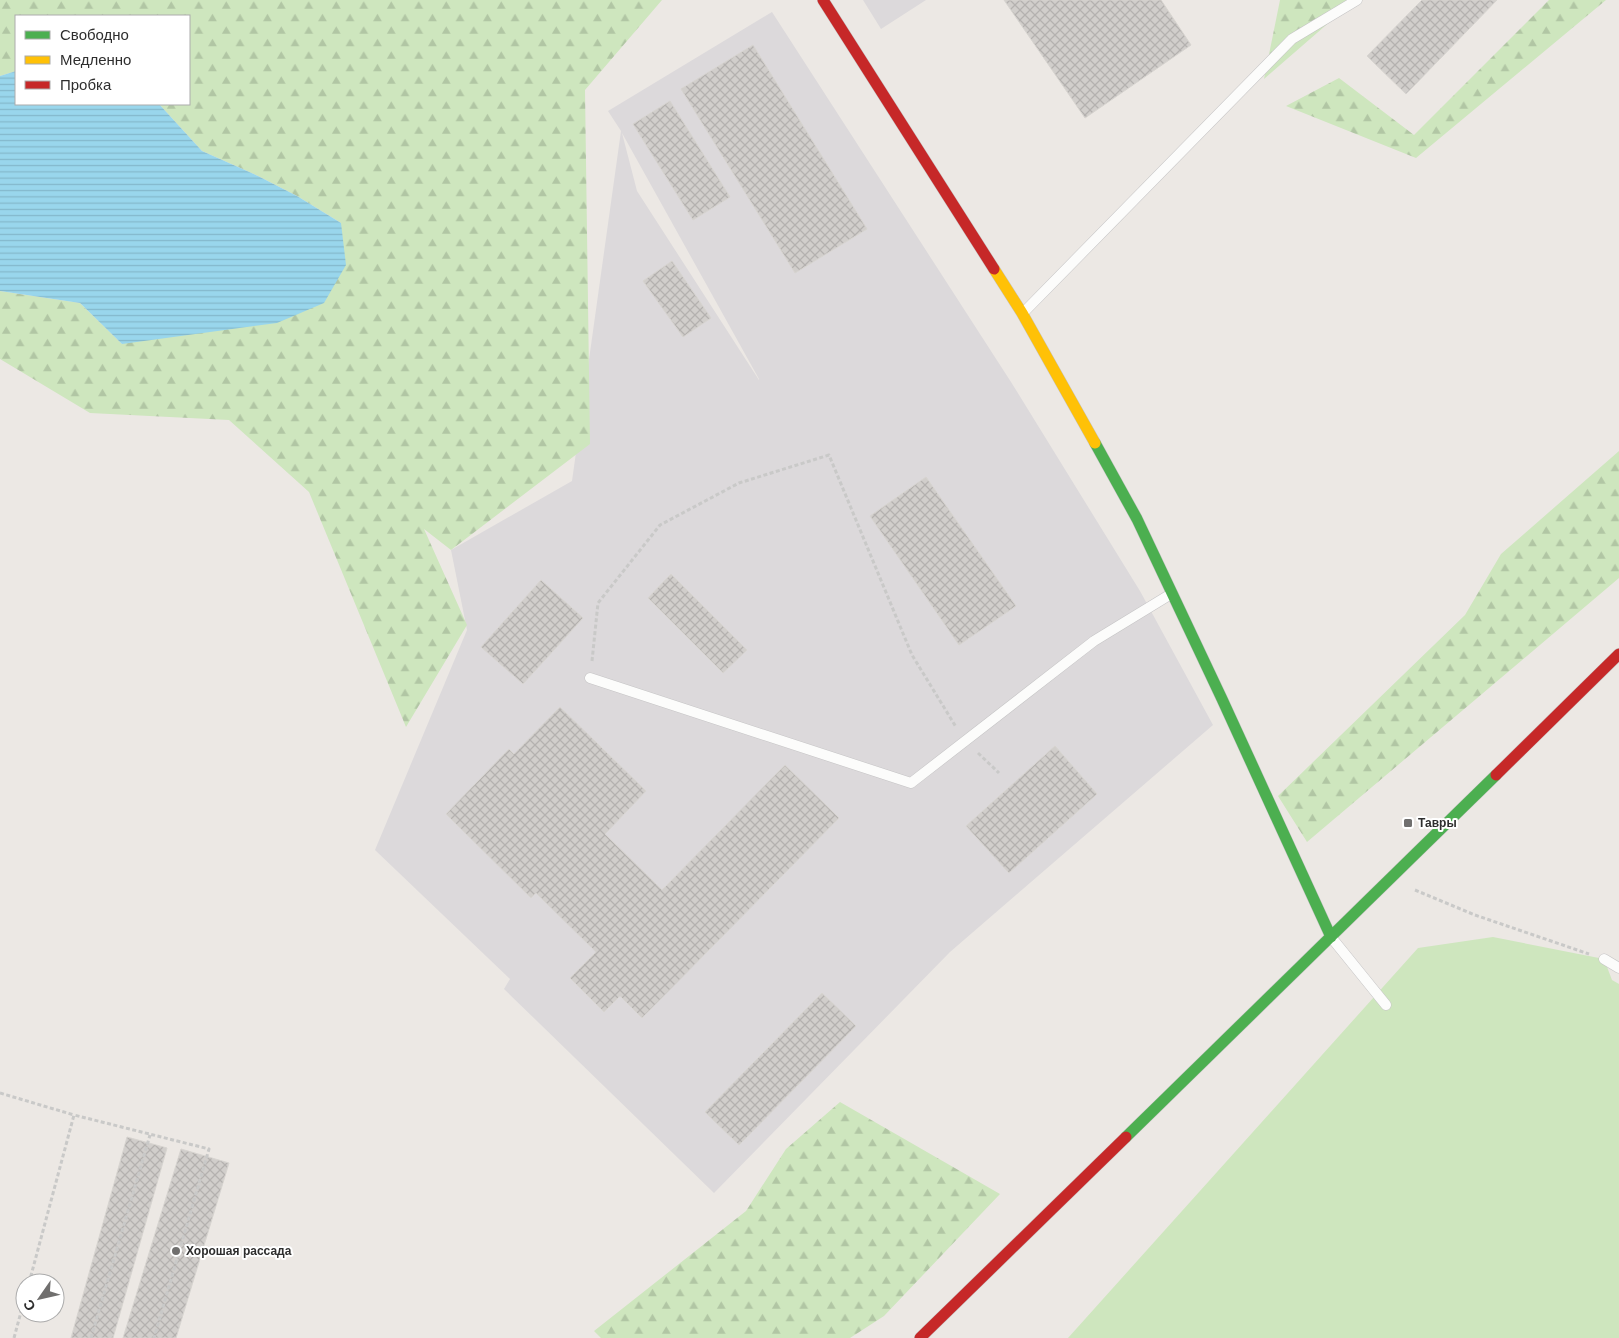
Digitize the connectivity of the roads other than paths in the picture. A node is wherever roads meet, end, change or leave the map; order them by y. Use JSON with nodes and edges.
{"nodes":[{"id":1,"x":823,"y":0,"type":"edge"},
{"id":2,"x":1358,"y":0,"type":"edge"},
{"id":3,"x":1022,"y":313,"type":"junction"},
{"id":4,"x":1172,"y":594,"type":"junction"},
{"id":5,"x":1619,"y":654,"type":"edge"},
{"id":6,"x":590,"y":678,"type":"road end"},
{"id":7,"x":1331,"y":936,"type":"junction"},
{"id":8,"x":1604,"y":959,"type":"road end"},
{"id":9,"x":1619,"y":968,"type":"edge"},
{"id":10,"x":1386,"y":1004,"type":"dead end"},
{"id":11,"x":920,"y":1338,"type":"edge"}],
"edges":[{"from":1,"to":3,"type":"street"},
{"from":2,"to":3,"type":"lane"},
{"from":3,"to":4,"type":"street"},
{"from":4,"to":6,"type":"lane"},
{"from":4,"to":7,"type":"street"},
{"from":5,"to":7,"type":"street"},
{"from":7,"to":10,"type":"lane"},
{"from":7,"to":11,"type":"street"},
{"from":8,"to":9,"type":"lane"}]}
